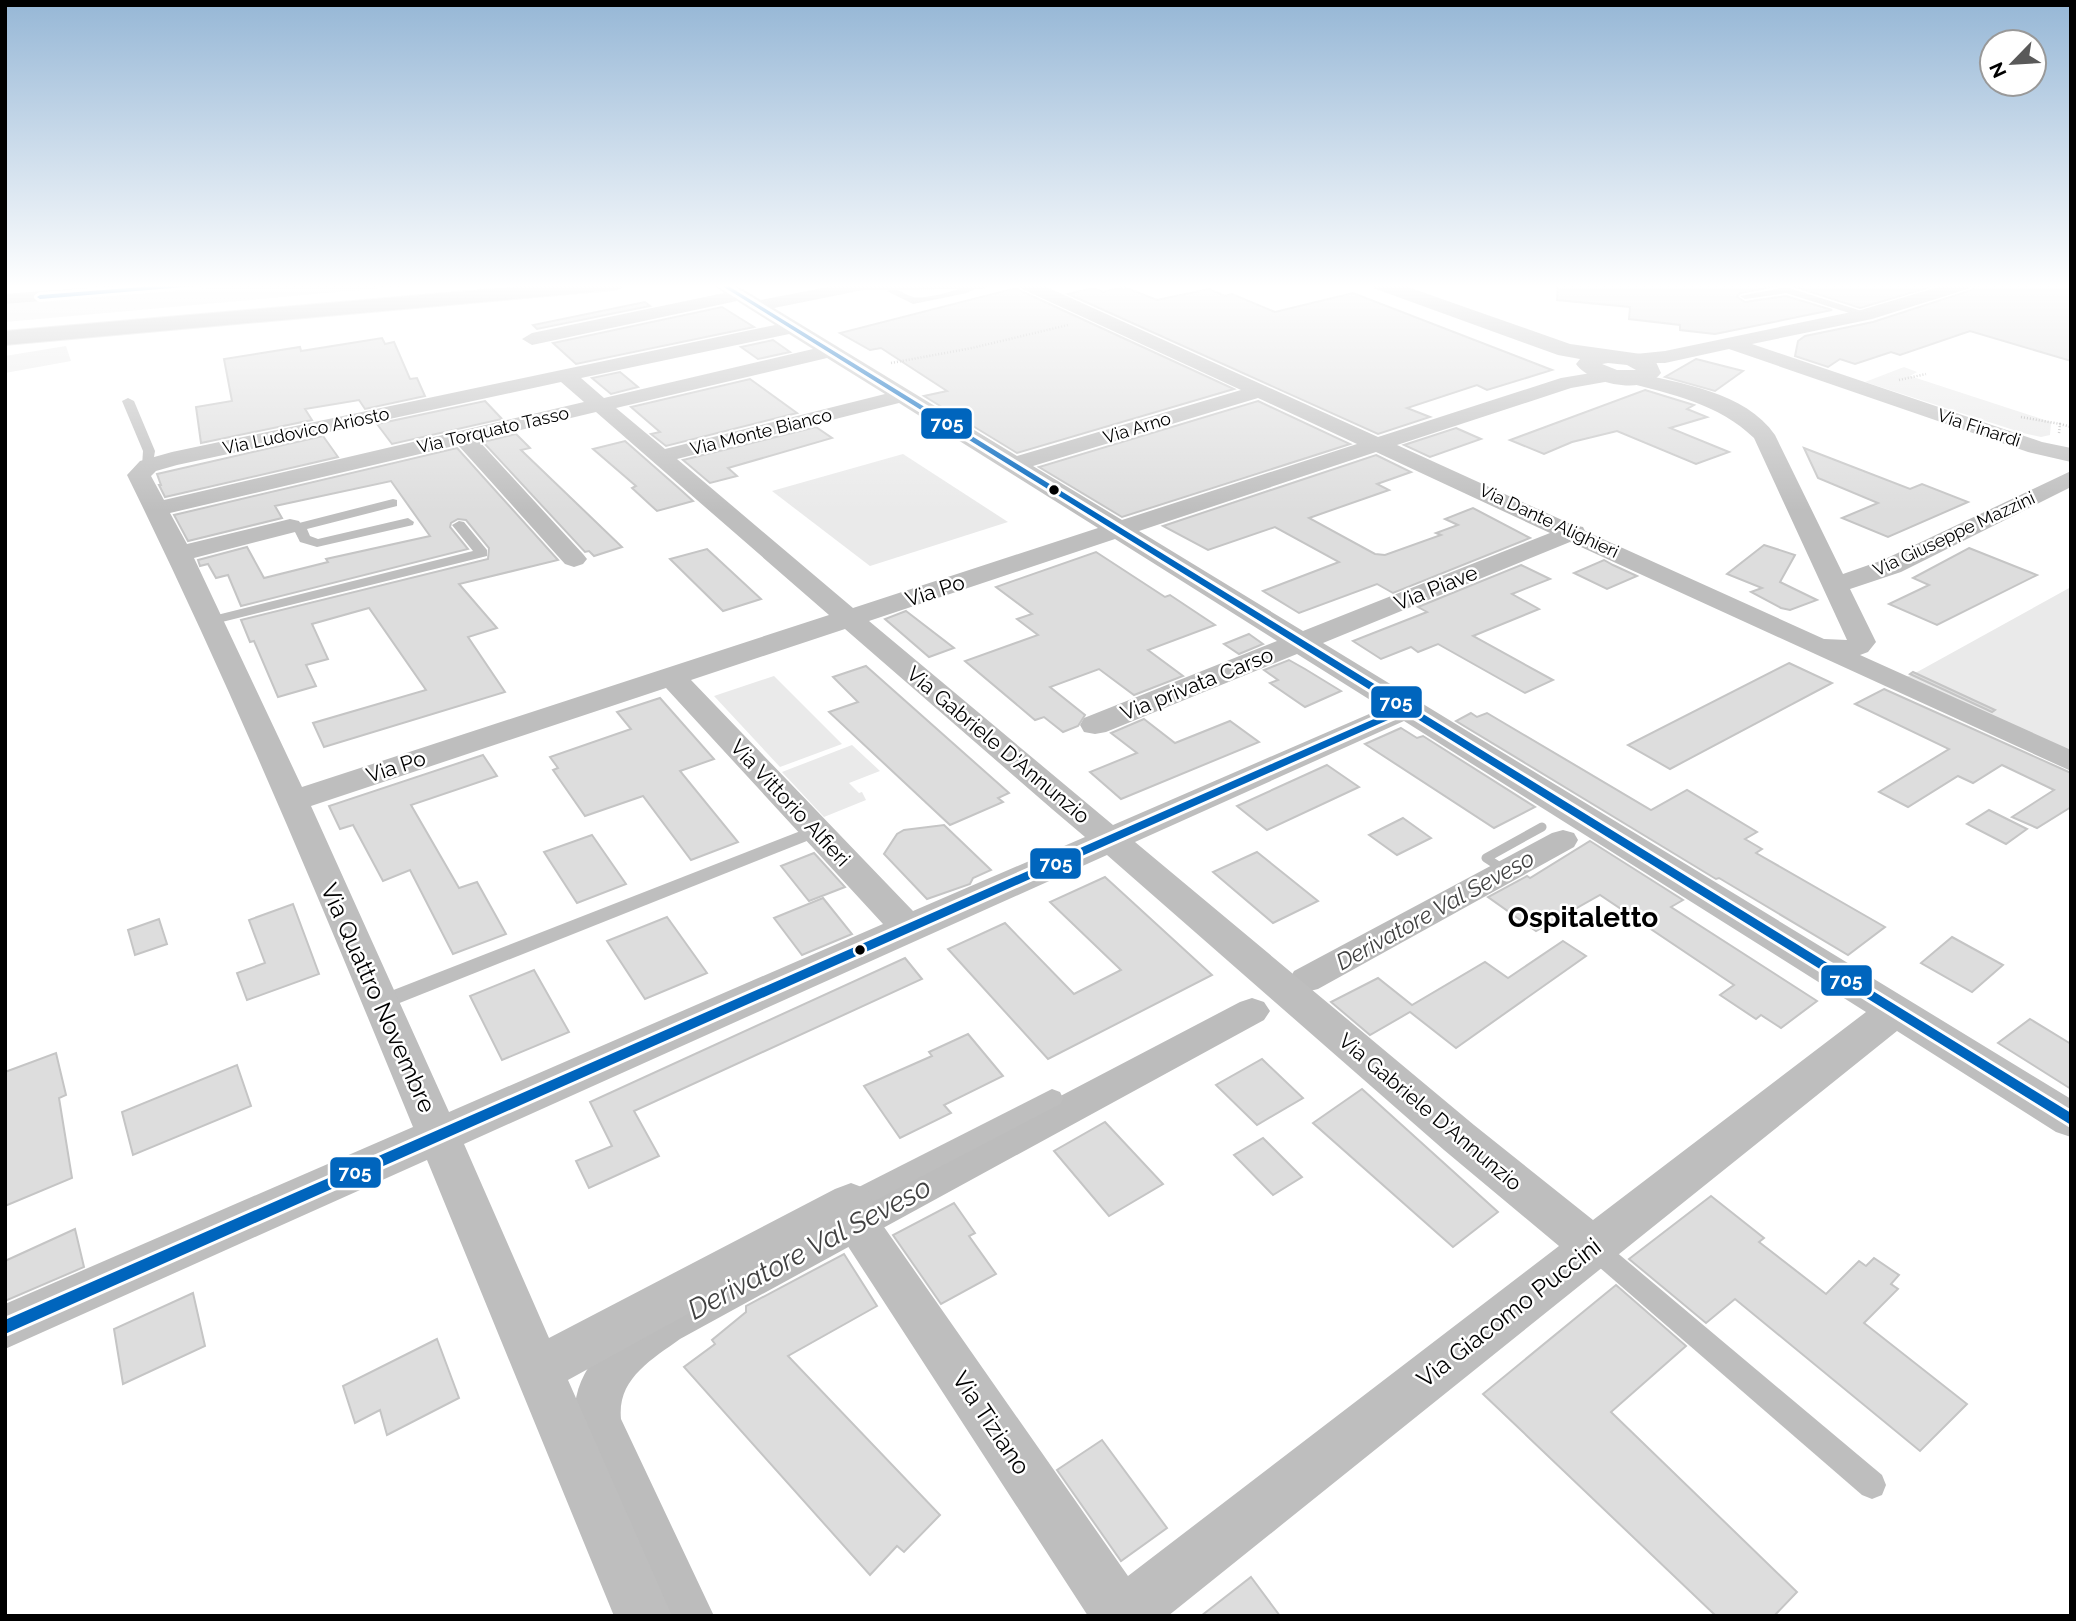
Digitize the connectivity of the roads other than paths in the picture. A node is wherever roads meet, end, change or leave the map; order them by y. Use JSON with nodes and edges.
{"nodes":[{"id":1,"x":642,"y":360,"type":"edge"},
{"id":2,"x":794,"y":360,"type":"edge"},
{"id":3,"x":845,"y":360,"type":"edge"},
{"id":4,"x":1194,"y":360,"type":"edge"},
{"id":5,"x":1597,"y":360,"type":"edge"},
{"id":6,"x":1653,"y":360,"type":"edge"},
{"id":7,"x":1778,"y":360,"type":"edge"},
{"id":8,"x":1620,"y":367,"type":"junction"},
{"id":9,"x":566,"y":376,"type":"junction"},
{"id":10,"x":1262,"y":390,"type":"junction"},
{"id":11,"x":903,"y":396,"type":"junction"},
{"id":12,"x":128,"y":401,"type":"dead end"},
{"id":13,"x":599,"y":405,"type":"junction"},
{"id":14,"x":463,"y":437,"type":"junction"},
{"id":15,"x":1380,"y":444,"type":"junction"},
{"id":16,"x":2071,"y":455,"type":"edge"},
{"id":17,"x":659,"y":457,"type":"junction"},
{"id":18,"x":1013,"y":465,"type":"junction"},
{"id":19,"x":148,"y":466,"type":"junction"},
{"id":20,"x":2071,"y":478,"type":"edge"},
{"id":21,"x":393,"y":503,"type":"dead end"},
{"id":22,"x":156,"y":509,"type":"junction"},
{"id":23,"x":408,"y":522,"type":"dead end"},
{"id":24,"x":459,"y":525,"type":"dead end"},
{"id":25,"x":294,"y":526,"type":"junction"},
{"id":26,"x":1117,"y":530,"type":"junction"},
{"id":27,"x":1574,"y":533,"type":"junction"},
{"id":28,"x":179,"y":554,"type":"junction"},
{"id":29,"x":575,"y":559,"type":"dead end"},
{"id":30,"x":1838,"y":592,"type":"junction"},
{"id":31,"x":850,"y":618,"type":"junction"},
{"id":32,"x":210,"y":621,"type":"junction"},
{"id":33,"x":1299,"y":643,"type":"junction"},
{"id":34,"x":1816,"y":643,"type":"junction"},
{"id":35,"x":672,"y":677,"type":"junction"},
{"id":36,"x":1406,"y":709,"type":"junction"},
{"id":37,"x":1095,"y":725,"type":"dead end"},
{"id":38,"x":2071,"y":762,"type":"edge"},
{"id":39,"x":292,"y":801,"type":"junction"},
{"id":40,"x":816,"y":831,"type":"junction"},
{"id":41,"x":1112,"y":840,"type":"junction"},
{"id":42,"x":908,"y":929,"type":"junction"},
{"id":43,"x":380,"y":1003,"type":"junction"},
{"id":44,"x":1897,"y":1012,"type":"junction"},
{"id":45,"x":1052,"y":1098,"type":"dead end"},
{"id":46,"x":2071,"y":1120,"type":"edge"},
{"id":47,"x":437,"y":1136,"type":"junction"},
{"id":48,"x":856,"y":1216,"type":"junction"},
{"id":49,"x":1593,"y":1247,"type":"junction"},
{"id":50,"x":5,"y":1327,"type":"edge"},
{"id":51,"x":538,"y":1370,"type":"junction"},
{"id":52,"x":1872,"y":1485,"type":"dead end"},
{"id":53,"x":643,"y":1616,"type":"edge"},
{"id":54,"x":1122,"y":1616,"type":"edge"}],
"edges":[{"from":1,"to":9,"type":"street","name":"Via Ludovico Ariosto"},
{"from":2,"to":13,"type":"street","name":"Via Torquato Tasso"},
{"from":3,"to":11,"type":"street"},
{"from":4,"to":10,"type":"street","name":"Via Dante Alighieri"},
{"from":5,"to":8,"type":"street"},
{"from":6,"to":8,"type":"street","name":"Via Po"},
{"from":7,"to":16,"type":"street","name":"Via Finardi"},
{"from":8,"to":15,"type":"street","name":"Via Po"},
{"from":8,"to":30,"type":"street"},
{"from":9,"to":13,"type":"street","name":"Via Gabriele D'Annunzio"},
{"from":9,"to":19,"type":"street","name":"Via Ludovico Ariosto"},
{"from":10,"to":15,"type":"street","name":"Via Dante Alighieri"},
{"from":10,"to":18,"type":"street","name":"Via Arno"},
{"from":11,"to":17,"type":"street","name":"Via Monte Bianco"},
{"from":11,"to":18,"type":"street"},
{"from":12,"to":19,"type":"lane"},
{"from":13,"to":14,"type":"street","name":"Via Torquato Tasso"},
{"from":13,"to":17,"type":"street","name":"Via Gabriele D'Annunzio"},
{"from":14,"to":22,"type":"street","name":"Via Torquato Tasso"},
{"from":14,"to":29,"type":"street"},
{"from":15,"to":26,"type":"street","name":"Via Po"},
{"from":15,"to":27,"type":"street","name":"Via Dante Alighieri"},
{"from":17,"to":31,"type":"street","name":"Via Gabriele D'Annunzio"},
{"from":18,"to":26,"type":"street"},
{"from":19,"to":22,"type":"street","name":"Via Quattro Novembre"},
{"from":20,"to":30,"type":"street","name":"Via Giuseppe Mazzini"},
{"from":21,"to":25,"type":"lane"},
{"from":22,"to":28,"type":"street","name":"Via Quattro Novembre"},
{"from":23,"to":25,"type":"lane"},
{"from":24,"to":32,"type":"lane"},
{"from":25,"to":28,"type":"street"},
{"from":26,"to":31,"type":"street","name":"Via Po"},
{"from":26,"to":33,"type":"street"},
{"from":27,"to":33,"type":"street","name":"Via Piave"},
{"from":27,"to":34,"type":"street","name":"Via Dante Alighieri"},
{"from":28,"to":32,"type":"street","name":"Via Quattro Novembre"},
{"from":30,"to":34,"type":"street"},
{"from":30,"to":34,"type":"street"},
{"from":31,"to":35,"type":"street","name":"Via Po"},
{"from":31,"to":41,"type":"street","name":"Via Gabriele D'Annunzio"},
{"from":32,"to":39,"type":"street","name":"Via Quattro Novembre"},
{"from":33,"to":36,"type":"street"},
{"from":33,"to":37,"type":"street","name":"Via privata Carso"},
{"from":34,"to":38,"type":"street","name":"Via Dante Alighieri"},
{"from":35,"to":39,"type":"street","name":"Via Po"},
{"from":35,"to":40,"type":"street","name":"Via Vittorio Alfieri"},
{"from":36,"to":41,"type":"street"},
{"from":36,"to":44,"type":"street"},
{"from":39,"to":43,"type":"street","name":"Via Quattro Novembre"},
{"from":40,"to":42,"type":"street","name":"Via Vittorio Alfieri"},
{"from":40,"to":43,"type":"lane"},
{"from":41,"to":42,"type":"street"},
{"from":41,"to":49,"type":"street","name":"Via Gabriele D'Annunzio"},
{"from":42,"to":47,"type":"street"},
{"from":43,"to":47,"type":"street","name":"Via Quattro Novembre"},
{"from":44,"to":46,"type":"street"},
{"from":44,"to":49,"type":"street","name":"Via Giacomo Puccini"},
{"from":45,"to":48,"type":"lane"},
{"from":47,"to":50,"type":"street"},
{"from":47,"to":51,"type":"street","name":"Via Quattro Novembre"},
{"from":48,"to":51,"type":"street"},
{"from":48,"to":54,"type":"street","name":"Via Tiziano"},
{"from":49,"to":52,"type":"lane"},
{"from":49,"to":54,"type":"street","name":"Via Giacomo Puccini"},
{"from":51,"to":53,"type":"street","name":"Via Quattro Novembre"}]}
